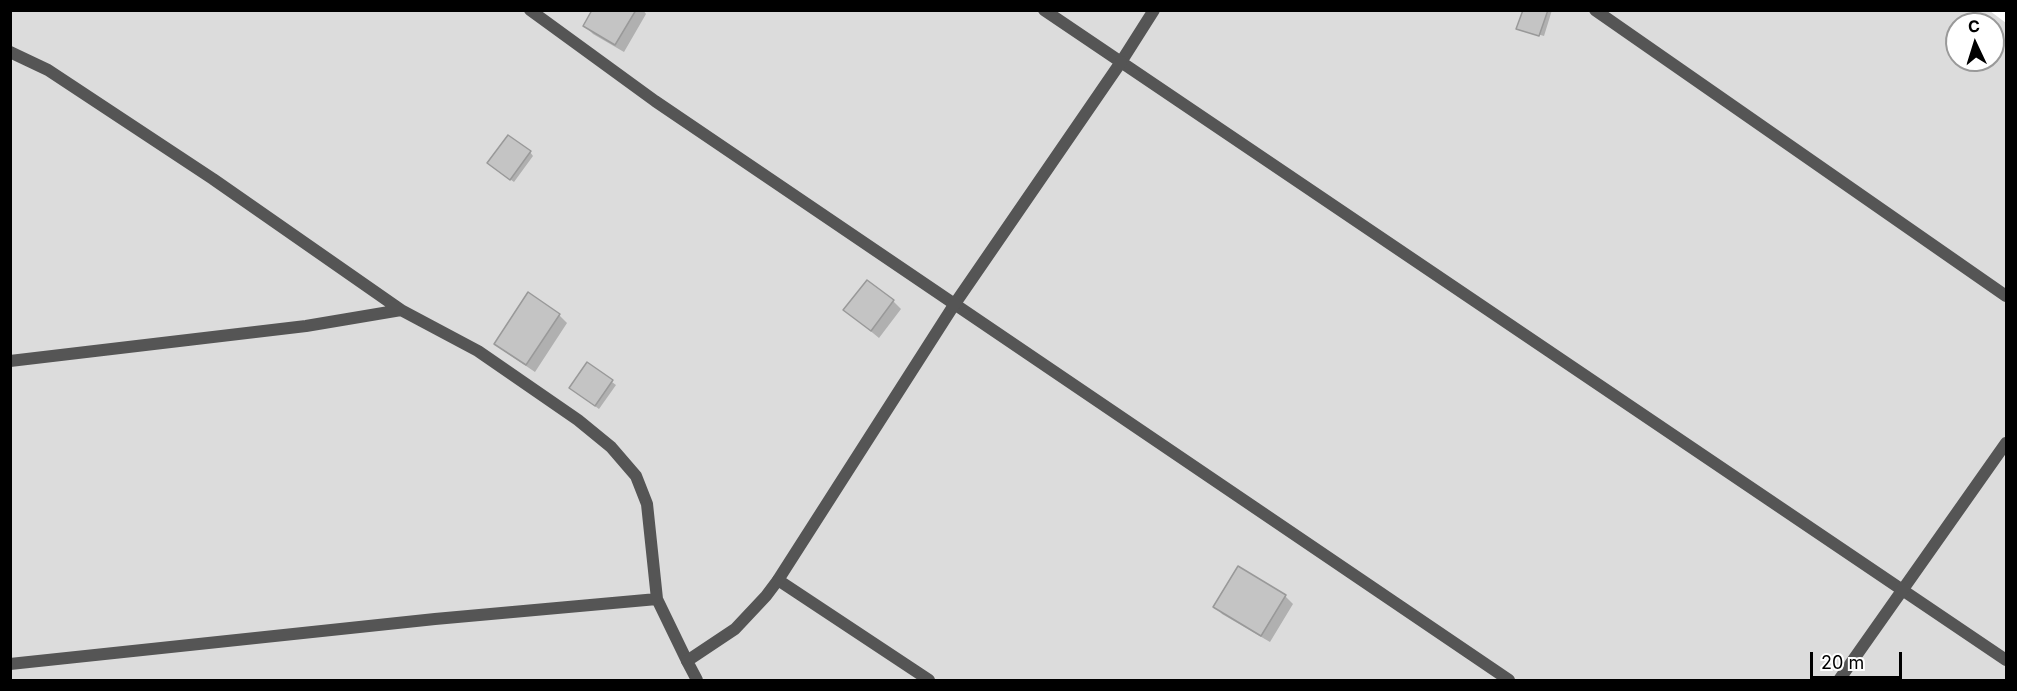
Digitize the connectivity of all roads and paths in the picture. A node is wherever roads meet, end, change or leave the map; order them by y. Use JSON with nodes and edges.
{"nodes":[{"id":1,"x":530,"y":10,"type":"edge"},
{"id":2,"x":1044,"y":10,"type":"edge"},
{"id":3,"x":1154,"y":10,"type":"edge"},
{"id":4,"x":1594,"y":10,"type":"edge"},
{"id":5,"x":10,"y":52,"type":"edge"},
{"id":6,"x":1121,"y":62,"type":"junction"},
{"id":7,"x":2007,"y":296,"type":"edge"},
{"id":8,"x":954,"y":305,"type":"junction"},
{"id":9,"x":401,"y":310,"type":"junction"},
{"id":10,"x":10,"y":361,"type":"edge"},
{"id":11,"x":2007,"y":443,"type":"edge"},
{"id":12,"x":778,"y":580,"type":"junction"},
{"id":13,"x":1903,"y":591,"type":"junction"},
{"id":14,"x":657,"y":599,"type":"junction"},
{"id":15,"x":2007,"y":660,"type":"edge"},
{"id":16,"x":687,"y":661,"type":"junction"},
{"id":17,"x":10,"y":664,"type":"edge"},
{"id":18,"x":697,"y":681,"type":"edge"},
{"id":19,"x":929,"y":681,"type":"edge"},
{"id":20,"x":1509,"y":681,"type":"edge"},
{"id":21,"x":1839,"y":681,"type":"edge"}],
"edges":[{"from":1,"to":8,"type":"street"},
{"from":2,"to":6,"type":"street"},
{"from":3,"to":6,"type":"street"},
{"from":4,"to":7,"type":"street"},
{"from":5,"to":9,"type":"street"},
{"from":6,"to":8,"type":"street"},
{"from":6,"to":13,"type":"street"},
{"from":8,"to":12,"type":"street"},
{"from":8,"to":20,"type":"street"},
{"from":9,"to":10,"type":"street"},
{"from":9,"to":14,"type":"street"},
{"from":11,"to":13,"type":"street"},
{"from":12,"to":16,"type":"street"},
{"from":12,"to":19,"type":"street"},
{"from":13,"to":15,"type":"street"},
{"from":13,"to":21,"type":"street"},
{"from":14,"to":16,"type":"street"},
{"from":14,"to":17,"type":"street"},
{"from":16,"to":18,"type":"street"}]}
